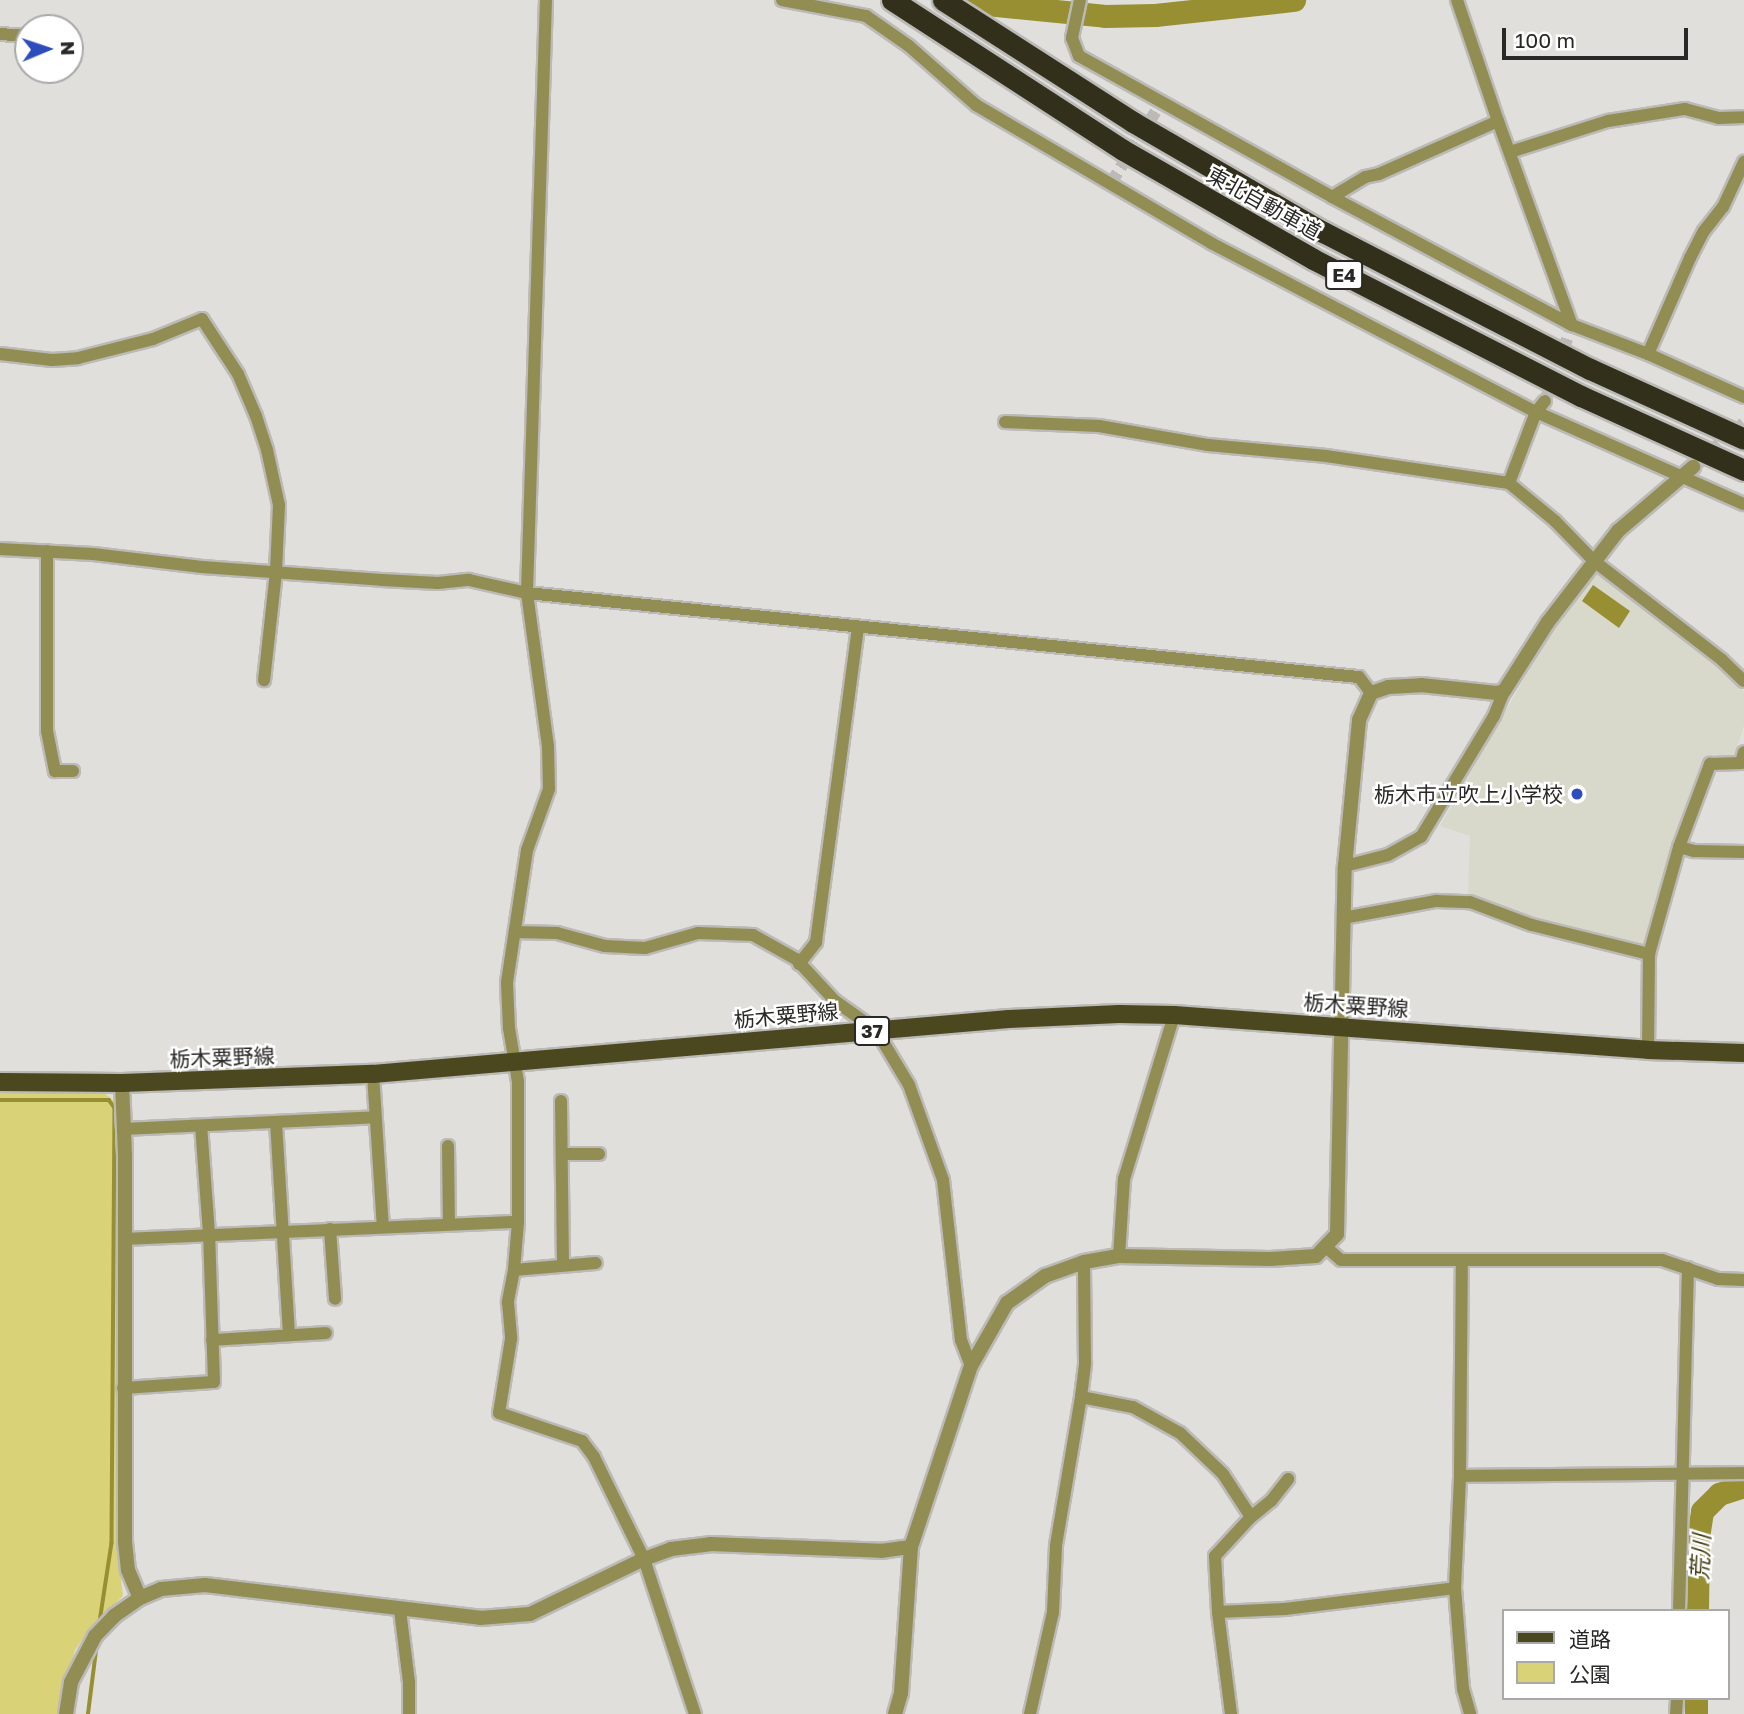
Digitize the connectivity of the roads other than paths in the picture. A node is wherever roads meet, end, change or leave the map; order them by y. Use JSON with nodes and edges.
{"nodes":[{"id":1,"x":546,"y":0,"type":"edge"},
{"id":2,"x":782,"y":0,"type":"edge"},
{"id":3,"x":892,"y":0,"type":"edge"},
{"id":4,"x":943,"y":0,"type":"edge"},
{"id":5,"x":1080,"y":0,"type":"edge"},
{"id":6,"x":1457,"y":0,"type":"edge"},
{"id":7,"x":1744,"y":117,"type":"edge"},
{"id":8,"x":1498,"y":121,"type":"junction"},
{"id":9,"x":1510,"y":152,"type":"junction"},
{"id":10,"x":1744,"y":162,"type":"edge"},
{"id":11,"x":1332,"y":197,"type":"junction"},
{"id":12,"x":1573,"y":325,"type":"junction"},
{"id":13,"x":0,"y":354,"type":"edge"},
{"id":14,"x":1648,"y":354,"type":"junction"},
{"id":15,"x":1744,"y":397,"type":"edge"},
{"id":16,"x":1545,"y":401,"type":"tunnel mouth"},
{"id":17,"x":1536,"y":412,"type":"junction"},
{"id":18,"x":1005,"y":422,"type":"dead end"},
{"id":19,"x":1744,"y":439,"type":"edge"},
{"id":20,"x":1693,"y":467,"type":"tunnel mouth"},
{"id":21,"x":1744,"y":470,"type":"edge"},
{"id":22,"x":1681,"y":477,"type":"junction"},
{"id":23,"x":1509,"y":484,"type":"junction"},
{"id":24,"x":1744,"y":504,"type":"edge"},
{"id":25,"x":0,"y":550,"type":"edge"},
{"id":26,"x":47,"y":551,"type":"junction"},
{"id":27,"x":1594,"y":561,"type":"junction"},
{"id":28,"x":276,"y":572,"type":"junction"},
{"id":29,"x":527,"y":593,"type":"junction"},
{"id":30,"x":858,"y":628,"type":"junction"},
{"id":31,"x":264,"y":680,"type":"dead end"},
{"id":32,"x":1744,"y":681,"type":"edge"},
{"id":33,"x":1504,"y":691,"type":"junction"},
{"id":34,"x":1371,"y":693,"type":"junction"},
{"id":35,"x":1744,"y":752,"type":"edge"},
{"id":36,"x":73,"y":771,"type":"dead end"},
{"id":37,"x":1679,"y":847,"type":"junction"},
{"id":38,"x":1744,"y":852,"type":"edge"},
{"id":39,"x":1345,"y":866,"type":"junction"},
{"id":40,"x":1343,"y":918,"type":"junction"},
{"id":41,"x":515,"y":932,"type":"junction"},
{"id":42,"x":1649,"y":954,"type":"junction"},
{"id":43,"x":799,"y":964,"type":"junction"},
{"id":44,"x":1174,"y":1014,"type":"junction"},
{"id":45,"x":1340,"y":1026,"type":"junction"},
{"id":46,"x":876,"y":1030,"type":"junction"},
{"id":47,"x":1648,"y":1050,"type":"junction"},
{"id":48,"x":1744,"y":1053,"type":"edge"},
{"id":49,"x":515,"y":1062,"type":"junction"},
{"id":50,"x":373,"y":1074,"type":"junction"},
{"id":51,"x":0,"y":1082,"type":"edge"},
{"id":52,"x":122,"y":1083,"type":"junction"},
{"id":53,"x":561,"y":1101,"type":"dead end"},
{"id":54,"x":375,"y":1117,"type":"junction"},
{"id":55,"x":276,"y":1122,"type":"junction"},
{"id":56,"x":201,"y":1126,"type":"junction"},
{"id":57,"x":124,"y":1129,"type":"junction"},
{"id":58,"x":448,"y":1146,"type":"dead end"},
{"id":59,"x":562,"y":1154,"type":"junction"},
{"id":60,"x":599,"y":1154,"type":"dead end"},
{"id":61,"x":518,"y":1222,"type":"junction"},
{"id":62,"x":449,"y":1224,"type":"junction"},
{"id":63,"x":383,"y":1227,"type":"junction"},
{"id":64,"x":330,"y":1229,"type":"junction"},
{"id":65,"x":284,"y":1231,"type":"junction"},
{"id":66,"x":209,"y":1234,"type":"junction"},
{"id":67,"x":124,"y":1239,"type":"junction"},
{"id":68,"x":1327,"y":1248,"type":"junction"},
{"id":69,"x":1119,"y":1256,"type":"junction"},
{"id":70,"x":1084,"y":1262,"type":"junction"},
{"id":71,"x":1462,"y":1262,"type":"junction"},
{"id":72,"x":596,"y":1263,"type":"dead end"},
{"id":73,"x":563,"y":1265,"type":"junction"},
{"id":74,"x":1688,"y":1268,"type":"junction"},
{"id":75,"x":514,"y":1270,"type":"junction"},
{"id":76,"x":1744,"y":1280,"type":"edge"},
{"id":77,"x":335,"y":1299,"type":"dead end"},
{"id":78,"x":326,"y":1333,"type":"dead end"},
{"id":79,"x":289,"y":1335,"type":"junction"},
{"id":80,"x":212,"y":1340,"type":"junction"},
{"id":81,"x":971,"y":1366,"type":"junction"},
{"id":82,"x":123,"y":1388,"type":"junction"},
{"id":83,"x":1082,"y":1397,"type":"junction"},
{"id":84,"x":1684,"y":1473,"type":"junction"},
{"id":85,"x":1744,"y":1473,"type":"edge"},
{"id":86,"x":1460,"y":1476,"type":"junction"},
{"id":87,"x":1288,"y":1479,"type":"dead end"},
{"id":88,"x":1251,"y":1517,"type":"junction"},
{"id":89,"x":911,"y":1547,"type":"junction"},
{"id":90,"x":643,"y":1559,"type":"junction"},
{"id":91,"x":1455,"y":1588,"type":"junction"},
{"id":92,"x":140,"y":1598,"type":"junction"},
{"id":93,"x":1679,"y":1609,"type":"edge"},
{"id":94,"x":400,"y":1611,"type":"junction"},
{"id":95,"x":1218,"y":1612,"type":"junction"},
{"id":96,"x":66,"y":1714,"type":"edge"},
{"id":97,"x":409,"y":1714,"type":"edge"},
{"id":98,"x":695,"y":1714,"type":"edge"},
{"id":99,"x":895,"y":1714,"type":"edge"},
{"id":100,"x":1030,"y":1714,"type":"edge"},
{"id":101,"x":1231,"y":1714,"type":"edge"},
{"id":102,"x":1470,"y":1714,"type":"edge"}],
"edges":[{"from":1,"to":29,"type":"street"},
{"from":2,"to":17,"type":"street"},
{"from":3,"to":21,"type":"highway","name":"東北自動車道","number":"E4"},
{"from":4,"to":19,"type":"highway","name":"東北自動車道","number":"E4"},
{"from":5,"to":11,"type":"street"},
{"from":6,"to":8,"type":"street"},
{"from":7,"to":9,"type":"street"},
{"from":8,"to":9,"type":"street"},
{"from":8,"to":11,"type":"street"},
{"from":9,"to":12,"type":"street"},
{"from":10,"to":14,"type":"street"},
{"from":11,"to":12,"type":"street"},
{"from":12,"to":14,"type":"street"},
{"from":13,"to":28,"type":"street"},
{"from":14,"to":15,"type":"street"},
{"from":16,"to":17,"type":"street"},
{"from":17,"to":22,"type":"street"},
{"from":17,"to":23,"type":"street"},
{"from":18,"to":23,"type":"street"},
{"from":20,"to":22,"type":"street"},
{"from":22,"to":24,"type":"street"},
{"from":22,"to":27,"type":"street"},
{"from":23,"to":27,"type":"street"},
{"from":25,"to":26,"type":"street"},
{"from":26,"to":28,"type":"street"},
{"from":26,"to":36,"type":"street"},
{"from":27,"to":32,"type":"street"},
{"from":27,"to":33,"type":"street"},
{"from":28,"to":29,"type":"street"},
{"from":28,"to":31,"type":"street"},
{"from":29,"to":30,"type":"street"},
{"from":29,"to":41,"type":"street"},
{"from":30,"to":34,"type":"street"},
{"from":30,"to":43,"type":"street"},
{"from":33,"to":34,"type":"street"},
{"from":33,"to":39,"type":"street"},
{"from":34,"to":39,"type":"street"},
{"from":35,"to":37,"type":"street"},
{"from":37,"to":38,"type":"street"},
{"from":37,"to":42,"type":"street"},
{"from":39,"to":40,"type":"street"},
{"from":40,"to":42,"type":"street"},
{"from":40,"to":45,"type":"street"},
{"from":41,"to":43,"type":"street"},
{"from":41,"to":49,"type":"street"},
{"from":42,"to":47,"type":"street"},
{"from":43,"to":46,"type":"street"},
{"from":44,"to":45,"type":"main road","name":"栃木粟野線","number":"37"},
{"from":44,"to":46,"type":"main road","name":"栃木粟野線","number":"37"},
{"from":44,"to":69,"type":"street"},
{"from":45,"to":47,"type":"main road","name":"栃木粟野線","number":"37"},
{"from":45,"to":68,"type":"street"},
{"from":46,"to":49,"type":"main road","name":"栃木粟野線","number":"37"},
{"from":46,"to":81,"type":"street"},
{"from":47,"to":48,"type":"main road","name":"栃木粟野線","number":"37"},
{"from":49,"to":50,"type":"main road","name":"栃木粟野線","number":"37"},
{"from":49,"to":61,"type":"street"},
{"from":50,"to":52,"type":"main road","name":"栃木粟野線","number":"37"},
{"from":50,"to":54,"type":"street"},
{"from":51,"to":52,"type":"main road","name":"栃木粟野線","number":"37"},
{"from":52,"to":57,"type":"street"},
{"from":53,"to":59,"type":"street"},
{"from":54,"to":55,"type":"street"},
{"from":54,"to":63,"type":"street"},
{"from":55,"to":56,"type":"street"},
{"from":55,"to":65,"type":"street"},
{"from":56,"to":57,"type":"street"},
{"from":56,"to":66,"type":"street"},
{"from":57,"to":67,"type":"street"},
{"from":58,"to":62,"type":"street"},
{"from":59,"to":60,"type":"street"},
{"from":59,"to":73,"type":"street"},
{"from":61,"to":62,"type":"street"},
{"from":61,"to":75,"type":"street"},
{"from":62,"to":63,"type":"street"},
{"from":63,"to":64,"type":"street"},
{"from":64,"to":65,"type":"street"},
{"from":64,"to":77,"type":"street"},
{"from":65,"to":66,"type":"street"},
{"from":65,"to":79,"type":"street"},
{"from":66,"to":67,"type":"street"},
{"from":66,"to":80,"type":"street"},
{"from":67,"to":82,"type":"street"},
{"from":68,"to":69,"type":"street"},
{"from":68,"to":71,"type":"street"},
{"from":69,"to":70,"type":"street"},
{"from":70,"to":81,"type":"street"},
{"from":70,"to":83,"type":"street"},
{"from":71,"to":74,"type":"street"},
{"from":71,"to":86,"type":"street"},
{"from":72,"to":73,"type":"street"},
{"from":73,"to":75,"type":"street"},
{"from":74,"to":76,"type":"street"},
{"from":74,"to":84,"type":"street"},
{"from":75,"to":90,"type":"street"},
{"from":78,"to":79,"type":"street"},
{"from":79,"to":80,"type":"street"},
{"from":80,"to":82,"type":"street"},
{"from":81,"to":89,"type":"street"},
{"from":82,"to":92,"type":"street"},
{"from":83,"to":88,"type":"street"},
{"from":83,"to":100,"type":"street"},
{"from":84,"to":85,"type":"street"},
{"from":84,"to":86,"type":"street"},
{"from":84,"to":93,"type":"street"},
{"from":86,"to":91,"type":"street"},
{"from":87,"to":88,"type":"street"},
{"from":88,"to":95,"type":"street"},
{"from":89,"to":90,"type":"street"},
{"from":89,"to":99,"type":"street"},
{"from":90,"to":94,"type":"street"},
{"from":90,"to":98,"type":"street"},
{"from":91,"to":95,"type":"street"},
{"from":91,"to":102,"type":"street"},
{"from":92,"to":94,"type":"street"},
{"from":92,"to":96,"type":"street"},
{"from":94,"to":97,"type":"street"},
{"from":95,"to":101,"type":"street"}]}
